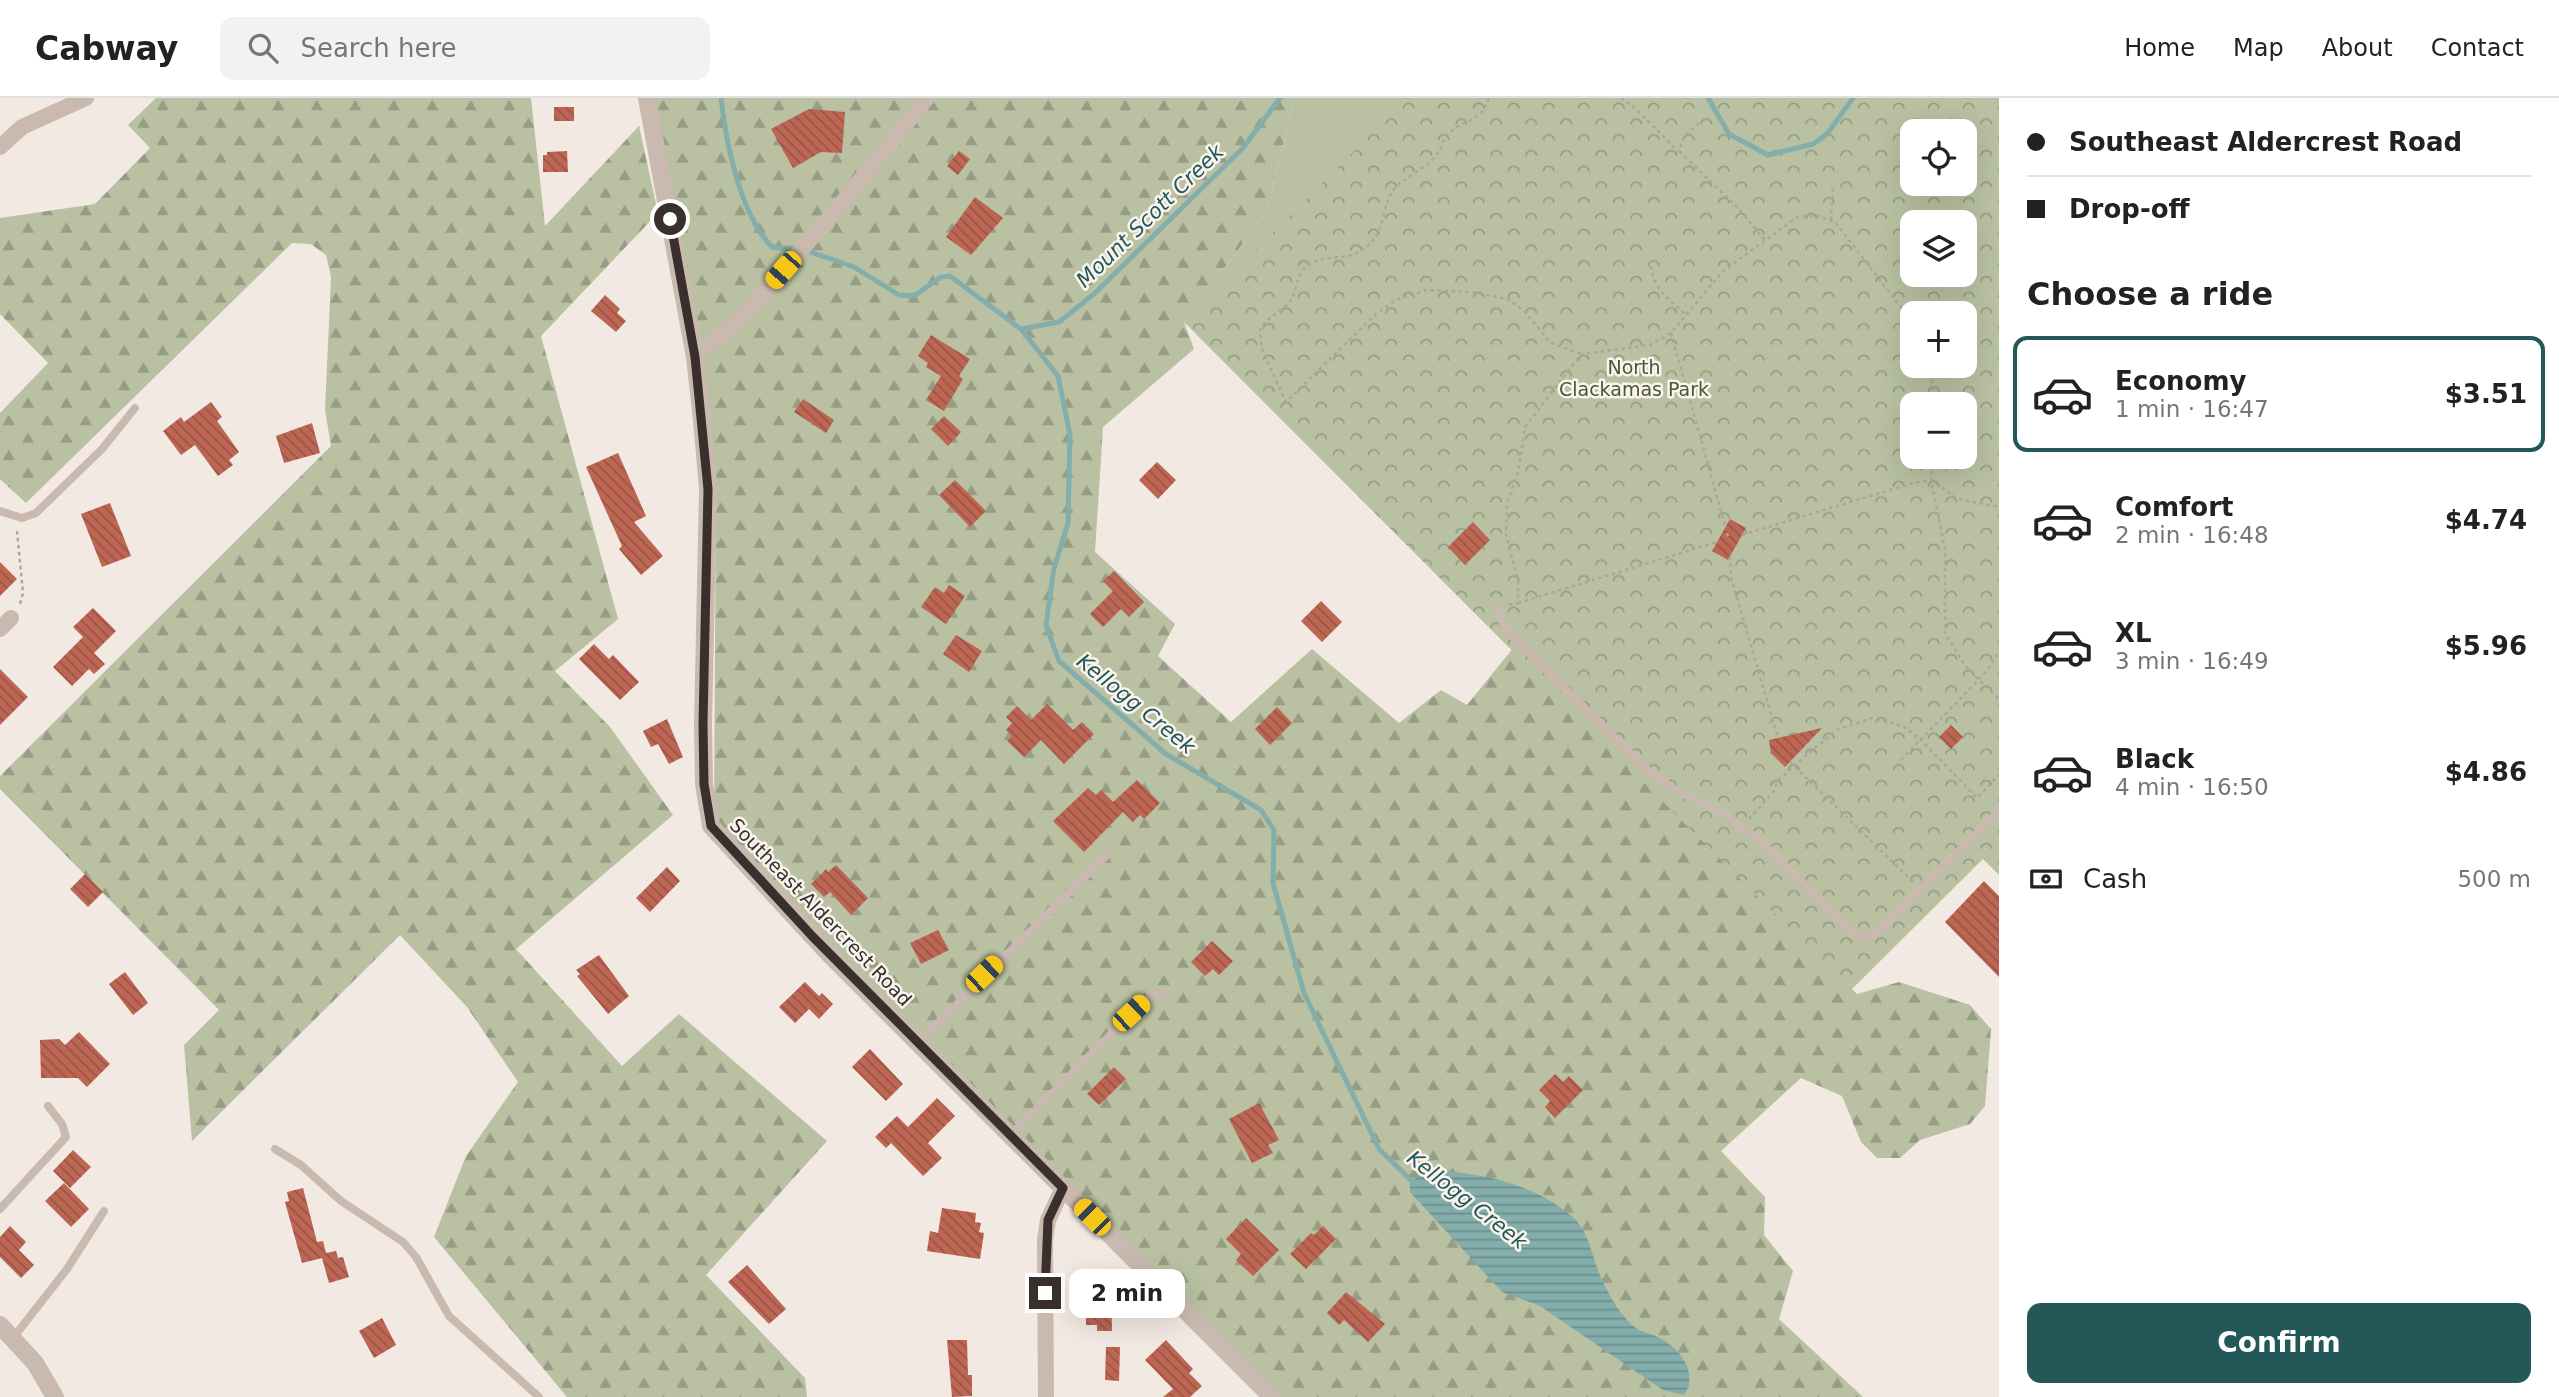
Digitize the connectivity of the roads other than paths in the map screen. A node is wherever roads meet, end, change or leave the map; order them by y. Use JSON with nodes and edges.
{"nodes":[{"id":1,"x":86,"y":98,"type":"edge"},
{"id":2,"x":647,"y":98,"type":"edge"},
{"id":3,"x":927,"y":98,"type":"edge"},
{"id":4,"x":0,"y":147,"type":"edge"},
{"id":5,"x":695,"y":357,"type":"junction"},
{"id":6,"x":135,"y":408,"type":"dead end"},
{"id":7,"x":0,"y":511,"type":"edge"},
{"id":8,"x":1495,"y":607,"type":"road end"},
{"id":9,"x":1999,"y":811,"type":"edge"},
{"id":10,"x":1108,"y":854,"type":"dead end"},
{"id":11,"x":1168,"y":992,"type":"dead end"},
{"id":12,"x":918,"y":1043,"type":"junction"},
{"id":13,"x":48,"y":1106,"type":"dead end"},
{"id":14,"x":1010,"y":1136,"type":"junction"},
{"id":15,"x":275,"y":1149,"type":"dead end"},
{"id":16,"x":1063,"y":1188,"type":"junction"},
{"id":17,"x":0,"y":1209,"type":"edge"},
{"id":18,"x":104,"y":1211,"type":"dead end"},
{"id":19,"x":0,"y":1325,"type":"edge"},
{"id":20,"x":13,"y":1338,"type":"junction"},
{"id":21,"x":55,"y":1397,"type":"edge"},
{"id":22,"x":539,"y":1397,"type":"edge"},
{"id":23,"x":1046,"y":1397,"type":"edge"},
{"id":24,"x":1272,"y":1397,"type":"edge"}],
"edges":[{"from":1,"to":4,"type":"street"},
{"from":2,"to":5,"type":"street","name":"Southeast Aldercrest Road"},
{"from":3,"to":5,"type":"street"},
{"from":5,"to":12,"type":"street","name":"Southeast Aldercrest Road"},
{"from":6,"to":7,"type":"lane"},
{"from":8,"to":9,"type":"lane"},
{"from":10,"to":12,"type":"lane"},
{"from":11,"to":14,"type":"lane"},
{"from":12,"to":14,"type":"street","name":"Southeast Aldercrest Road"},
{"from":13,"to":17,"type":"lane"},
{"from":14,"to":16,"type":"street","name":"Southeast Aldercrest Road"},
{"from":15,"to":22,"type":"lane"},
{"from":16,"to":23,"type":"street"},
{"from":16,"to":24,"type":"street","name":"Southeast Aldercrest Road"},
{"from":18,"to":20,"type":"lane"},
{"from":19,"to":20,"type":"street"},
{"from":20,"to":21,"type":"street"}]}
